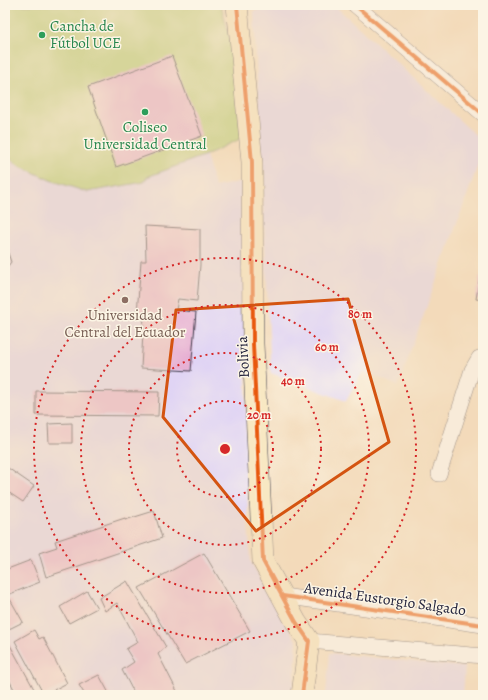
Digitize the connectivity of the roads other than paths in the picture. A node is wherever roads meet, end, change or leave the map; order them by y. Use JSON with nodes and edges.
{"nodes":[{"id":1,"x":237,"y":5,"type":"edge"},
{"id":2,"x":355,"y":5,"type":"edge"},
{"id":3,"x":483,"y":114,"type":"edge"},
{"id":4,"x":483,"y":357,"type":"edge"},
{"id":5,"x":439,"y":474,"type":"dead end"},
{"id":6,"x":283,"y":596,"type":"junction"},
{"id":7,"x":483,"y":625,"type":"edge"},
{"id":8,"x":309,"y":641,"type":"junction"},
{"id":9,"x":483,"y":656,"type":"edge"},
{"id":10,"x":302,"y":695,"type":"edge"}],
"edges":[{"from":1,"to":6,"type":"street","name":"Bolivia"},
{"from":2,"to":3,"type":"street"},
{"from":4,"to":5,"type":"street"},
{"from":6,"to":7,"type":"street","name":"Avenida Eustorgio Salgado"},
{"from":6,"to":8,"type":"street","name":"Bolivia"},
{"from":8,"to":9,"type":"street"},
{"from":8,"to":10,"type":"street"}]}
